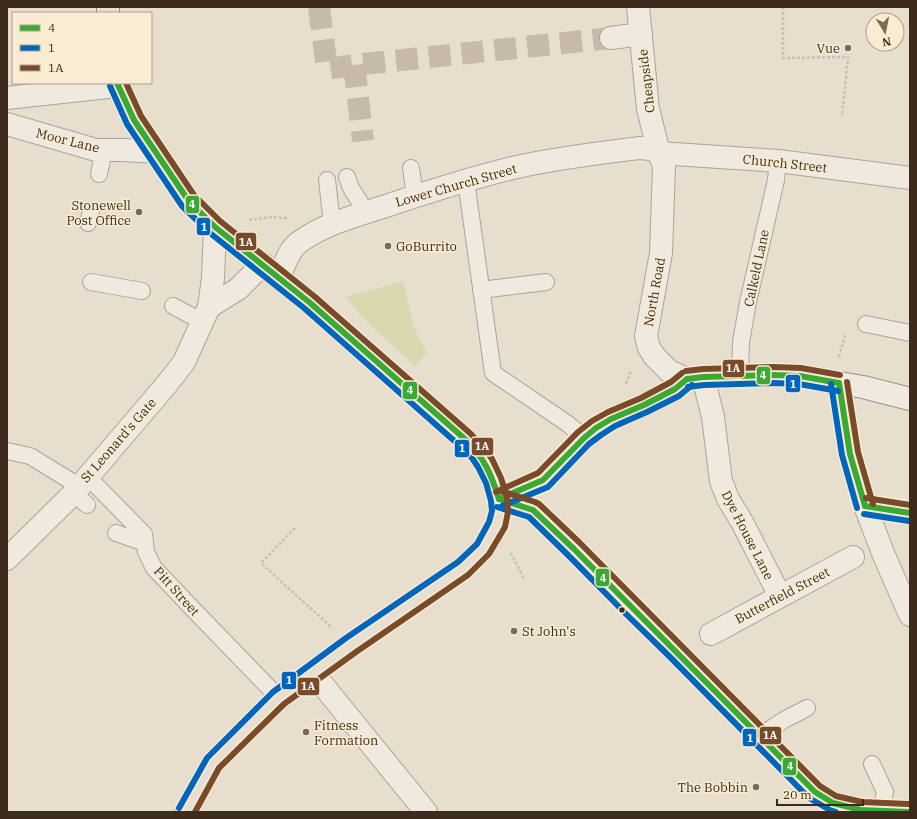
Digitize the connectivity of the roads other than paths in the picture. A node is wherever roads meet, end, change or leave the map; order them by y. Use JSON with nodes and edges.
{"nodes":[{"id":1,"x":638,"y":7,"type":"edge"},
{"id":2,"x":641,"y":34,"type":"junction"},
{"id":3,"x":611,"y":38,"type":"tunnel mouth"},
{"id":4,"x":117,"y":85,"type":"edge"},
{"id":5,"x":7,"y":98,"type":"edge"},
{"id":6,"x":7,"y":124,"type":"edge"},
{"id":7,"x":104,"y":150,"type":"junction"},
{"id":8,"x":155,"y":152,"type":"junction"},
{"id":9,"x":659,"y":153,"type":"junction"},
{"id":10,"x":778,"y":161,"type":"junction"},
{"id":11,"x":412,"y":168,"type":"dead end"},
{"id":12,"x":99,"y":174,"type":"dead end"},
{"id":13,"x":347,"y":177,"type":"dead end"},
{"id":14,"x":910,"y":178,"type":"edge"},
{"id":15,"x":327,"y":180,"type":"dead end"},
{"id":16,"x":466,"y":181,"type":"junction"},
{"id":17,"x":416,"y":196,"type":"junction"},
{"id":18,"x":366,"y":212,"type":"junction"},
{"id":19,"x":332,"y":224,"type":"junction"},
{"id":20,"x":215,"y":227,"type":"junction"},
{"id":21,"x":271,"y":271,"type":"junction"},
{"id":22,"x":90,"y":282,"type":"dead end"},
{"id":23,"x":546,"y":282,"type":"dead end"},
{"id":24,"x":481,"y":290,"type":"junction"},
{"id":25,"x":142,"y":292,"type":"dead end"},
{"id":26,"x":173,"y":306,"type":"dead end"},
{"id":27,"x":206,"y":314,"type":"junction"},
{"id":28,"x":866,"y":324,"type":"dead end"},
{"id":29,"x":910,"y":333,"type":"edge"},
{"id":30,"x":740,"y":376,"type":"junction"},
{"id":31,"x":695,"y":378,"type":"junction"},
{"id":32,"x":839,"y":383,"type":"junction"},
{"id":33,"x":910,"y":399,"type":"edge"},
{"id":34,"x":584,"y":438,"type":"junction"},
{"id":35,"x":7,"y":451,"type":"edge"},
{"id":36,"x":82,"y":490,"type":"junction"},
{"id":37,"x":499,"y":499,"type":"junction"},
{"id":38,"x":865,"y":506,"type":"junction"},
{"id":39,"x":910,"y":513,"type":"edge"},
{"id":40,"x":116,"y":533,"type":"dead end"},
{"id":41,"x":145,"y":543,"type":"junction"},
{"id":42,"x":853,"y":557,"type":"dead end"},
{"id":43,"x":7,"y":559,"type":"edge"},
{"id":44,"x":780,"y":596,"type":"junction"},
{"id":45,"x":910,"y":615,"type":"edge"},
{"id":46,"x":711,"y":634,"type":"dead end"},
{"id":47,"x":313,"y":673,"type":"junction"},
{"id":48,"x":279,"y":698,"type":"junction"},
{"id":49,"x":807,"y":708,"type":"dead end"},
{"id":50,"x":760,"y":736,"type":"junction"},
{"id":51,"x":872,"y":764,"type":"dead end"},
{"id":52,"x":881,"y":811,"type":"junction"},
{"id":53,"x":186,"y":812,"type":"edge"},
{"id":54,"x":426,"y":812,"type":"edge"},
{"id":55,"x":909,"y":812,"type":"edge"}],
"edges":[{"from":1,"to":2,"type":"street","name":"Cheapside"},
{"from":2,"to":3,"type":"street"},
{"from":2,"to":9,"type":"street","name":"Cheapside"},
{"from":4,"to":5,"type":"street"},
{"from":4,"to":8,"type":"main road"},
{"from":6,"to":7,"type":"street","name":"Moor Lane"},
{"from":7,"to":8,"type":"street","name":"Moor Lane"},
{"from":7,"to":12,"type":"lane"},
{"from":8,"to":20,"type":"main road"},
{"from":9,"to":10,"type":"street","name":"Church Street"},
{"from":9,"to":16,"type":"street","name":"Lower Church Street"},
{"from":9,"to":31,"type":"street","name":"North Road"},
{"from":10,"to":14,"type":"street","name":"Church Street"},
{"from":10,"to":30,"type":"lane","name":"Calkeld Lane"},
{"from":11,"to":17,"type":"lane"},
{"from":13,"to":18,"type":"lane"},
{"from":15,"to":19,"type":"lane"},
{"from":16,"to":17,"type":"street","name":"Lower Church Street"},
{"from":16,"to":24,"type":"lane"},
{"from":17,"to":18,"type":"street","name":"Lower Church Street"},
{"from":18,"to":19,"type":"street","name":"Lower Church Street"},
{"from":19,"to":21,"type":"street","name":"Lower Church Street"},
{"from":20,"to":21,"type":"main road"},
{"from":20,"to":27,"type":"street","name":"St Leonard's Gate"},
{"from":21,"to":27,"type":"street"},
{"from":21,"to":37,"type":"main road"},
{"from":22,"to":25,"type":"lane"},
{"from":23,"to":24,"type":"lane"},
{"from":24,"to":34,"type":"lane"},
{"from":26,"to":27,"type":"lane"},
{"from":27,"to":36,"type":"street","name":"St Leonard's Gate"},
{"from":28,"to":29,"type":"lane"},
{"from":30,"to":31,"type":"street"},
{"from":30,"to":32,"type":"street"},
{"from":31,"to":34,"type":"street"},
{"from":31,"to":44,"type":"street","name":"Dye House Lane"},
{"from":32,"to":33,"type":"street"},
{"from":32,"to":38,"type":"street"},
{"from":34,"to":37,"type":"street"},
{"from":35,"to":36,"type":"lane","name":"Pitt Street"},
{"from":36,"to":41,"type":"lane","name":"Pitt Street"},
{"from":36,"to":43,"type":"street","name":"St Leonard's Gate"},
{"from":37,"to":47,"type":"main road"},
{"from":37,"to":50,"type":"street"},
{"from":38,"to":39,"type":"lane"},
{"from":38,"to":45,"type":"street"},
{"from":40,"to":41,"type":"lane"},
{"from":41,"to":48,"type":"lane","name":"Pitt Street"},
{"from":42,"to":44,"type":"street","name":"Butterfield Street"},
{"from":44,"to":46,"type":"street","name":"Butterfield Street"},
{"from":47,"to":48,"type":"main road"},
{"from":47,"to":54,"type":"street"},
{"from":48,"to":53,"type":"main road"},
{"from":49,"to":50,"type":"lane"},
{"from":50,"to":52,"type":"street"},
{"from":51,"to":52,"type":"lane"},
{"from":52,"to":55,"type":"street"}]}
